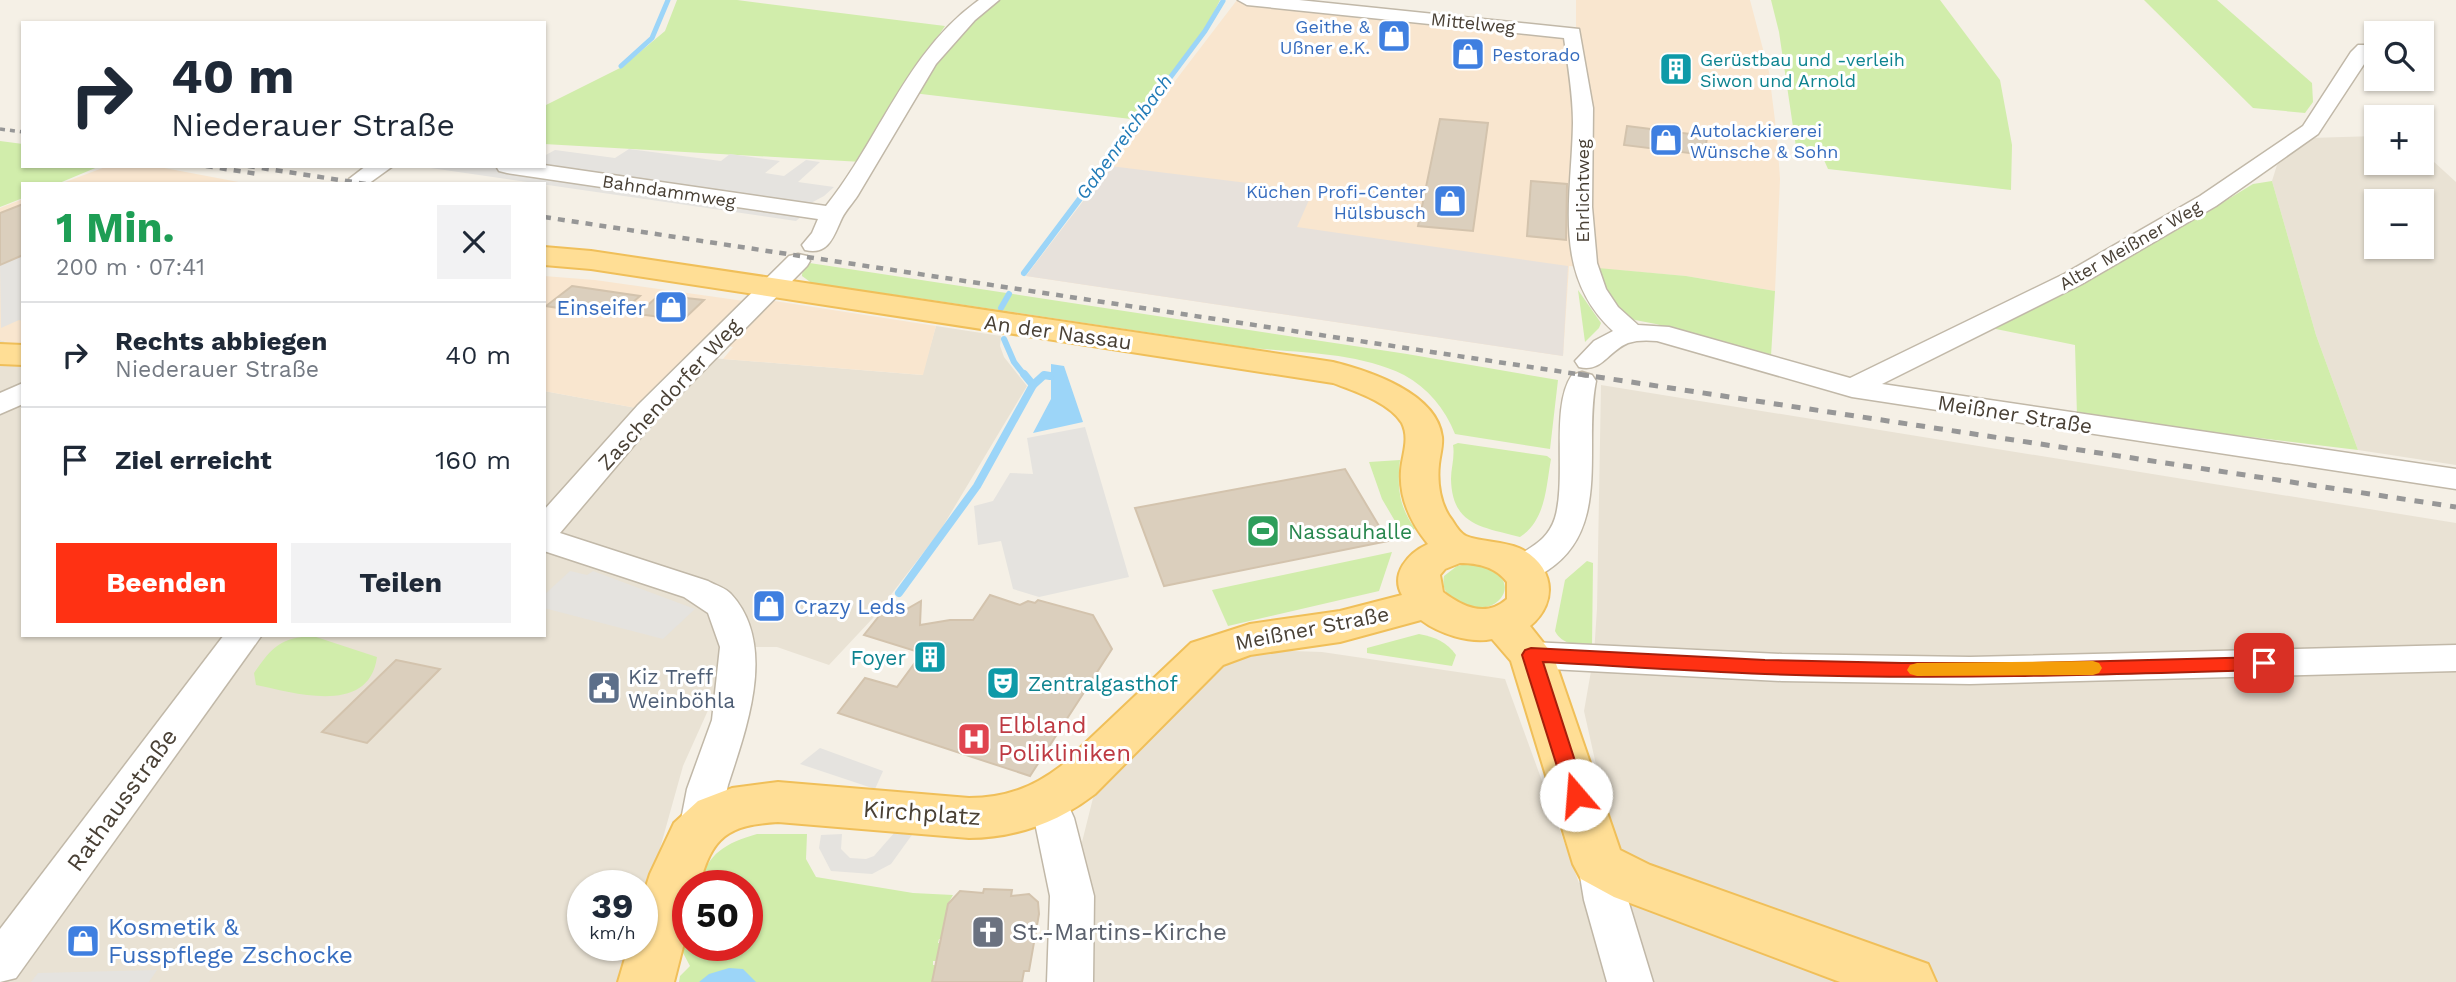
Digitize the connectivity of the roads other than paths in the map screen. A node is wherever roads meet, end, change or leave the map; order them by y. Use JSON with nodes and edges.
{"nodes":[{"id":1,"x":990,"y":0,"type":"edge"},
{"id":2,"x":1247,"y":0,"type":"edge"},
{"id":3,"x":1573,"y":33,"type":"joint"},
{"id":4,"x":2364,"y":50,"type":"edge"},
{"id":5,"x":520,"y":168,"type":"edge"},
{"id":6,"x":832,"y":214,"type":"junction"},
{"id":7,"x":546,"y":256,"type":"edge"},
{"id":8,"x":769,"y":288,"type":"junction"},
{"id":9,"x":1631,"y":333,"type":"junction"},
{"id":10,"x":0,"y":354,"type":"edge"},
{"id":11,"x":21,"y":355,"type":"edge"},
{"id":12,"x":1852,"y":388,"type":"junction"},
{"id":13,"x":21,"y":394,"type":"edge"},
{"id":14,"x":0,"y":405,"type":"edge"},
{"id":15,"x":2456,"y":479,"type":"edge"},
{"id":16,"x":546,"y":529,"type":"edge"},
{"id":17,"x":546,"y":540,"type":"edge"},
{"id":18,"x":1455,"y":550,"type":"junction"},
{"id":19,"x":1521,"y":572,"type":"junction"},
{"id":20,"x":1426,"y":603,"type":"junction"},
{"id":21,"x":243,"y":637,"type":"edge"},
{"id":22,"x":1517,"y":638,"type":"junction"},
{"id":23,"x":2456,"y":658,"type":"edge"},
{"id":24,"x":1047,"y":802,"type":"junction"},
{"id":25,"x":701,"y":825,"type":"junction"},
{"id":26,"x":1599,"y":864,"type":"junction"},
{"id":27,"x":0,"y":964,"type":"edge"},
{"id":28,"x":646,"y":982,"type":"edge"},
{"id":29,"x":1070,"y":982,"type":"edge"},
{"id":30,"x":1630,"y":982,"type":"edge"},
{"id":31,"x":1908,"y":982,"type":"edge"}],
"edges":[{"from":1,"to":6,"type":"street","name":"Zaschendorfer Weg"},
{"from":2,"to":3,"type":"street","name":"Mittelweg"},
{"from":3,"to":9,"type":"street","name":"Ehrlichtweg"},
{"from":4,"to":12,"type":"street","name":"Alter Meißner Weg"},
{"from":5,"to":6,"type":"street","name":"Bahndammweg"},
{"from":6,"to":8,"type":"street","name":"Zaschendorfer Weg"},
{"from":7,"to":8,"type":"main road","name":"An der Nassau"},
{"from":8,"to":16,"type":"street","name":"Zaschendorfer Weg"},
{"from":8,"to":18,"type":"main road","name":"An der Nassau"},
{"from":9,"to":12,"type":"street","name":"Meißner Straße"},
{"from":9,"to":19,"type":"street","name":"Meißner Straße"},
{"from":10,"to":11,"type":"main road"},
{"from":12,"to":15,"type":"street","name":"Meißner Straße"},
{"from":13,"to":14,"type":"street"},
{"from":17,"to":25,"type":"street","name":"Kirchplatz"},
{"from":18,"to":19,"type":"main road"},
{"from":18,"to":20,"type":"main road"},
{"from":19,"to":22,"type":"main road"},
{"from":20,"to":22,"type":"main road"},
{"from":20,"to":24,"type":"main road","name":"Meißner Straße"},
{"from":21,"to":27,"type":"street","name":"Rathausstraße"},
{"from":22,"to":23,"type":"street"},
{"from":22,"to":26,"type":"main road"},
{"from":24,"to":25,"type":"main road","name":"Kirchplatz"},
{"from":24,"to":29,"type":"street"},
{"from":25,"to":28,"type":"main road","name":"Kirchplatz"},
{"from":26,"to":30,"type":"street"},
{"from":26,"to":31,"type":"main road"}]}
